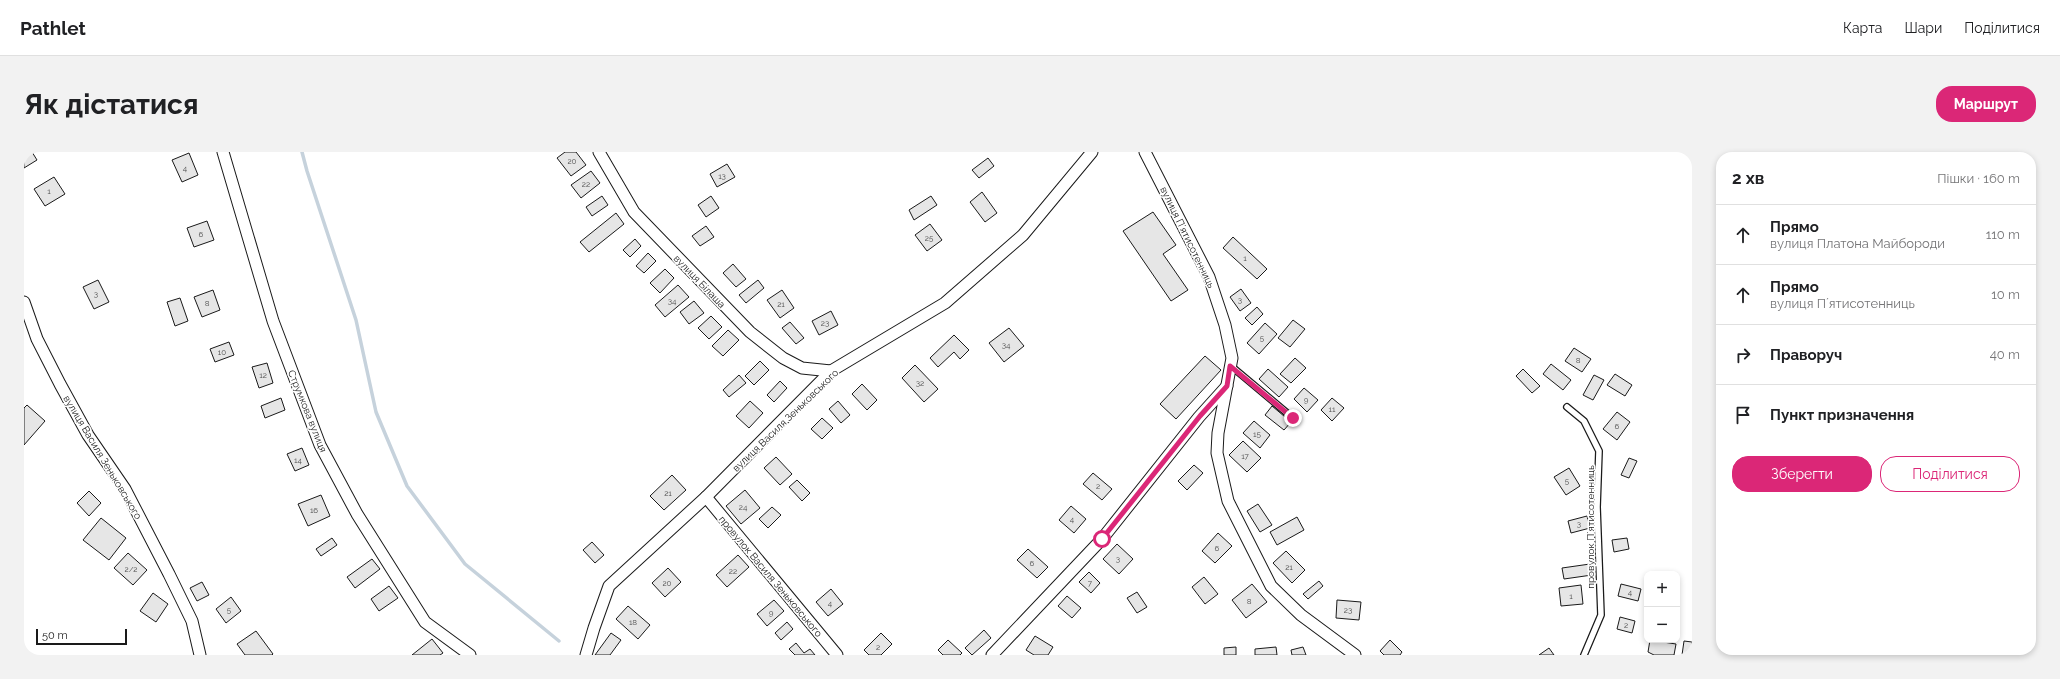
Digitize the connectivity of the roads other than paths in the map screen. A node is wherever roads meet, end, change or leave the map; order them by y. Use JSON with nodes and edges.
{"nodes":[{"id":1,"x":223,"y":152,"type":"edge"},
{"id":2,"x":598,"y":152,"type":"edge"},
{"id":3,"x":1092,"y":152,"type":"edge"},
{"id":4,"x":1145,"y":152,"type":"edge"},
{"id":5,"x":24,"y":302,"type":"edge"},
{"id":6,"x":1230,"y":366,"type":"junction"},
{"id":7,"x":831,"y":372,"type":"junction"},
{"id":8,"x":1227,"y":386,"type":"junction"},
{"id":9,"x":1567,"y":407,"type":"dead end"},
{"id":10,"x":1293,"y":418,"type":"dead end"},
{"id":11,"x":706,"y":497,"type":"junction"},
{"id":12,"x":200,"y":655,"type":"edge"},
{"id":13,"x":470,"y":655,"type":"edge"},
{"id":14,"x":586,"y":655,"type":"edge"},
{"id":15,"x":837,"y":655,"type":"edge"},
{"id":16,"x":992,"y":655,"type":"edge"},
{"id":17,"x":1355,"y":655,"type":"edge"},
{"id":18,"x":1584,"y":655,"type":"edge"}],
"edges":[{"from":1,"to":13,"type":"street","name":"Струмкова вулиця"},
{"from":2,"to":7,"type":"street","name":"вулиця Білаша"},
{"from":3,"to":7,"type":"street","name":"вулиця Василя Зеньковського"},
{"from":4,"to":6,"type":"street","name":"вулиця Пʼятисотенниць"},
{"from":5,"to":12,"type":"street","name":"вулиця Василя Зеньковського"},
{"from":6,"to":8,"type":"street","name":"вулиця Пʼятисотенниць"},
{"from":6,"to":10,"type":"lane"},
{"from":7,"to":11,"type":"street","name":"вулиця Василя Зеньковського"},
{"from":8,"to":16,"type":"street"},
{"from":8,"to":17,"type":"street","name":"вулиця Пʼятисотенниць"},
{"from":9,"to":18,"type":"lane","name":"провулок Пʼятисотенниць"},
{"from":11,"to":14,"type":"street","name":"вулиця Василя Зеньковського"},
{"from":11,"to":15,"type":"street","name":"провулок Василя Зеньковського"}]}
